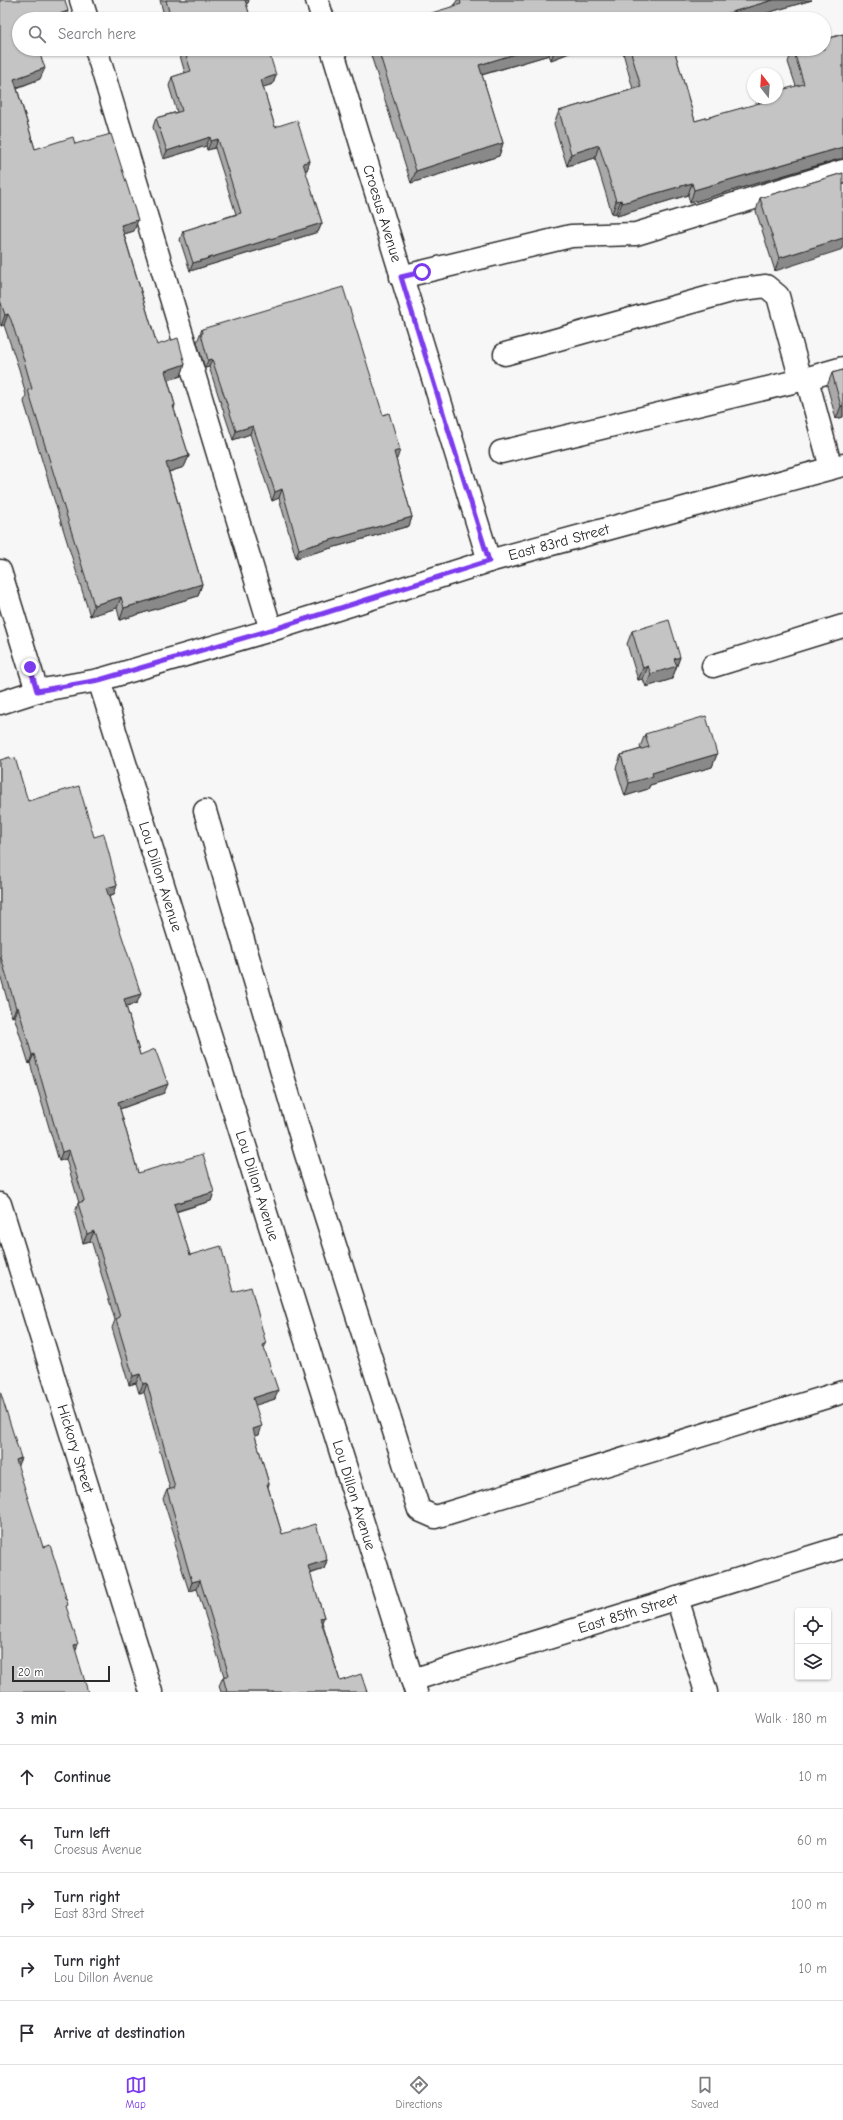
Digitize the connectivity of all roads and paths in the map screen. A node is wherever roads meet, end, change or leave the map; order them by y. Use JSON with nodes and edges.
{"nodes":[{"id":1,"x":81,"y":0,"type":"edge"},
{"id":2,"x":317,"y":0,"type":"edge"},
{"id":3,"x":85,"y":12,"type":"edge"},
{"id":4,"x":321,"y":12,"type":"edge"},
{"id":5,"x":98,"y":56,"type":"edge"},
{"id":6,"x":334,"y":56,"type":"edge"},
{"id":7,"x":843,"y":171,"type":"edge"},
{"id":8,"x":401,"y":277,"type":"junction"},
{"id":9,"x":505,"y":354,"type":"dead end"},
{"id":10,"x":843,"y":368,"type":"edge"},
{"id":11,"x":801,"y":380,"type":"junction"},
{"id":12,"x":501,"y":452,"type":"dead end"},
{"id":13,"x":837,"y":466,"type":"edge"},
{"id":14,"x":489,"y":561,"type":"junction"},
{"id":15,"x":0,"y":571,"type":"edge"},
{"id":16,"x":843,"y":626,"type":"edge"},
{"id":17,"x":271,"y":630,"type":"junction"},
{"id":18,"x":713,"y":666,"type":"dead end"},
{"id":19,"x":99,"y":680,"type":"junction"},
{"id":20,"x":37,"y":691,"type":"junction"},
{"id":21,"x":0,"y":703,"type":"edge"},
{"id":22,"x":205,"y":811,"type":"dead end"},
{"id":23,"x":0,"y":1204,"type":"edge"},
{"id":24,"x":843,"y":1392,"type":"edge"},
{"id":25,"x":843,"y":1547,"type":"edge"},
{"id":26,"x":677,"y":1598,"type":"junction"},
{"id":27,"x":414,"y":1686,"type":"edge"},
{"id":28,"x":151,"y":1692,"type":"edge"},
{"id":29,"x":706,"y":1692,"type":"edge"}],
"edges":[{"from":1,"to":3,"type":"street"},
{"from":2,"to":4,"type":"street"},
{"from":5,"to":17,"type":"street"},
{"from":6,"to":8,"type":"street","name":"Croesus Avenue"},
{"from":7,"to":8,"type":"street"},
{"from":8,"to":14,"type":"street","name":"Croesus Avenue"},
{"from":9,"to":11,"type":"street"},
{"from":10,"to":11,"type":"street"},
{"from":11,"to":12,"type":"street"},
{"from":11,"to":13,"type":"street"},
{"from":13,"to":14,"type":"street","name":"East 83rd Street"},
{"from":14,"to":17,"type":"street","name":"East 83rd Street"},
{"from":15,"to":20,"type":"street"},
{"from":16,"to":18,"type":"street"},
{"from":17,"to":19,"type":"street","name":"East 83rd Street"},
{"from":19,"to":20,"type":"street","name":"East 83rd Street"},
{"from":19,"to":27,"type":"street","name":"Lou Dillon Avenue"},
{"from":20,"to":21,"type":"street","name":"East 83rd Street"},
{"from":22,"to":24,"type":"street"},
{"from":23,"to":28,"type":"street","name":"Hickory Street"},
{"from":25,"to":26,"type":"street","name":"East 85th Street"},
{"from":26,"to":27,"type":"street","name":"East 85th Street"},
{"from":26,"to":29,"type":"street"}]}
